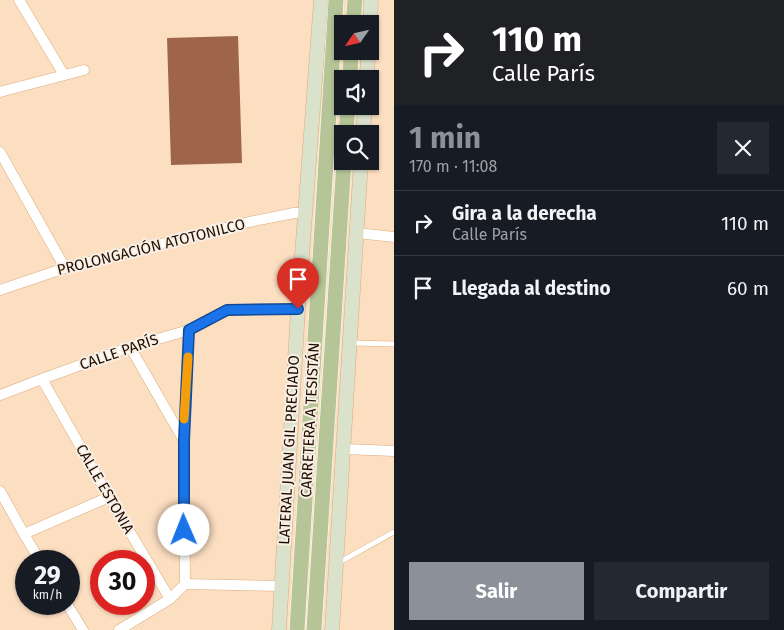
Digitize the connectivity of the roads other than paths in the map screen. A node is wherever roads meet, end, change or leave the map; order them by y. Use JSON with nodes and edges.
{"nodes":[{"id":1,"x":19,"y":0,"type":"edge"},
{"id":2,"x":321,"y":0,"type":"edge"},
{"id":3,"x":336,"y":0,"type":"edge"},
{"id":4,"x":354,"y":0,"type":"edge"},
{"id":5,"x":372,"y":0,"type":"edge"},
{"id":6,"x":353,"y":15,"type":"edge"},
{"id":7,"x":371,"y":15,"type":"edge"},
{"id":8,"x":84,"y":70,"type":"dead end"},
{"id":9,"x":64,"y":75,"type":"junction"},
{"id":10,"x":0,"y":92,"type":"edge"},
{"id":11,"x":0,"y":152,"type":"edge"},
{"id":12,"x":343,"y":170,"type":"edge"},
{"id":13,"x":361,"y":170,"type":"edge"},
{"id":14,"x":305,"y":213,"type":"junction"},
{"id":15,"x":357,"y":233,"type":"junction"},
{"id":16,"x":394,"y":237,"type":"edge"},
{"id":17,"x":65,"y":268,"type":"junction"},
{"id":18,"x":0,"y":290,"type":"edge"},
{"id":19,"x":298,"y":309,"type":"junction"},
{"id":20,"x":189,"y":330,"type":"junction"},
{"id":21,"x":350,"y":343,"type":"junction"},
{"id":22,"x":394,"y":344,"type":"edge"},
{"id":23,"x":130,"y":347,"type":"junction"},
{"id":24,"x":42,"y":379,"type":"junction"},
{"id":25,"x":0,"y":395,"type":"edge"},
{"id":26,"x":184,"y":440,"type":"junction"},
{"id":27,"x":344,"y":449,"type":"junction"},
{"id":28,"x":394,"y":451,"type":"edge"},
{"id":29,"x":0,"y":491,"type":"edge"},
{"id":30,"x":109,"y":497,"type":"junction"},
{"id":31,"x":394,"y":532,"type":"edge"},
{"id":32,"x":24,"y":534,"type":"junction"},
{"id":33,"x":33,"y":550,"type":"edge"},
{"id":34,"x":336,"y":564,"type":"junction"},
{"id":35,"x":185,"y":584,"type":"junction"},
{"id":36,"x":281,"y":586,"type":"junction"},
{"id":37,"x":170,"y":598,"type":"junction"},
{"id":38,"x":74,"y":615,"type":"edge"},
{"id":39,"x":276,"y":629,"type":"edge"},
{"id":40,"x":83,"y":630,"type":"edge"},
{"id":41,"x":119,"y":630,"type":"edge"},
{"id":42,"x":297,"y":630,"type":"edge"},
{"id":43,"x":314,"y":630,"type":"edge"},
{"id":44,"x":332,"y":630,"type":"edge"}],
"edges":[{"from":1,"to":9,"type":"street"},
{"from":2,"to":14,"type":"main road","name":"LATERAL JUAN GIL PRECIADO"},
{"from":3,"to":42,"type":"main road","name":"CARRETERA A TESISTÁN"},
{"from":4,"to":6,"type":"main road"},
{"from":5,"to":7,"type":"main road"},
{"from":8,"to":9,"type":"street"},
{"from":9,"to":10,"type":"street"},
{"from":11,"to":17,"type":"street"},
{"from":12,"to":43,"type":"main road","name":"CARRETERA A TESISTÁN"},
{"from":13,"to":15,"type":"main road"},
{"from":14,"to":17,"type":"street","name":"PROLONGACIÓN ATOTONILCO"},
{"from":14,"to":19,"type":"main road","name":"LATERAL JUAN GIL PRECIADO"},
{"from":15,"to":16,"type":"street"},
{"from":15,"to":21,"type":"main road"},
{"from":17,"to":18,"type":"street","name":"PROLONGACIÓN ATOTONILCO"},
{"from":19,"to":20,"type":"street","name":"CALLE PARÍS"},
{"from":19,"to":36,"type":"main road","name":"LATERAL JUAN GIL PRECIADO"},
{"from":20,"to":23,"type":"street","name":"CALLE PARÍS"},
{"from":20,"to":26,"type":"street"},
{"from":21,"to":22,"type":"lane"},
{"from":21,"to":27,"type":"main road"},
{"from":23,"to":24,"type":"street","name":"CALLE PARÍS"},
{"from":23,"to":26,"type":"street"},
{"from":24,"to":25,"type":"street","name":"CALLE PARÍS"},
{"from":24,"to":30,"type":"street","name":"CALLE ESTONIA"},
{"from":26,"to":35,"type":"street"},
{"from":27,"to":28,"type":"street"},
{"from":27,"to":34,"type":"main road"},
{"from":29,"to":32,"type":"street"},
{"from":30,"to":32,"type":"street"},
{"from":30,"to":37,"type":"street","name":"CALLE ESTONIA"},
{"from":31,"to":34,"type":"lane"},
{"from":32,"to":33,"type":"street"},
{"from":34,"to":44,"type":"main road"},
{"from":35,"to":36,"type":"street"},
{"from":35,"to":37,"type":"street"},
{"from":36,"to":39,"type":"main road","name":"LATERAL JUAN GIL PRECIADO"},
{"from":37,"to":41,"type":"street"},
{"from":38,"to":40,"type":"street"}]}
